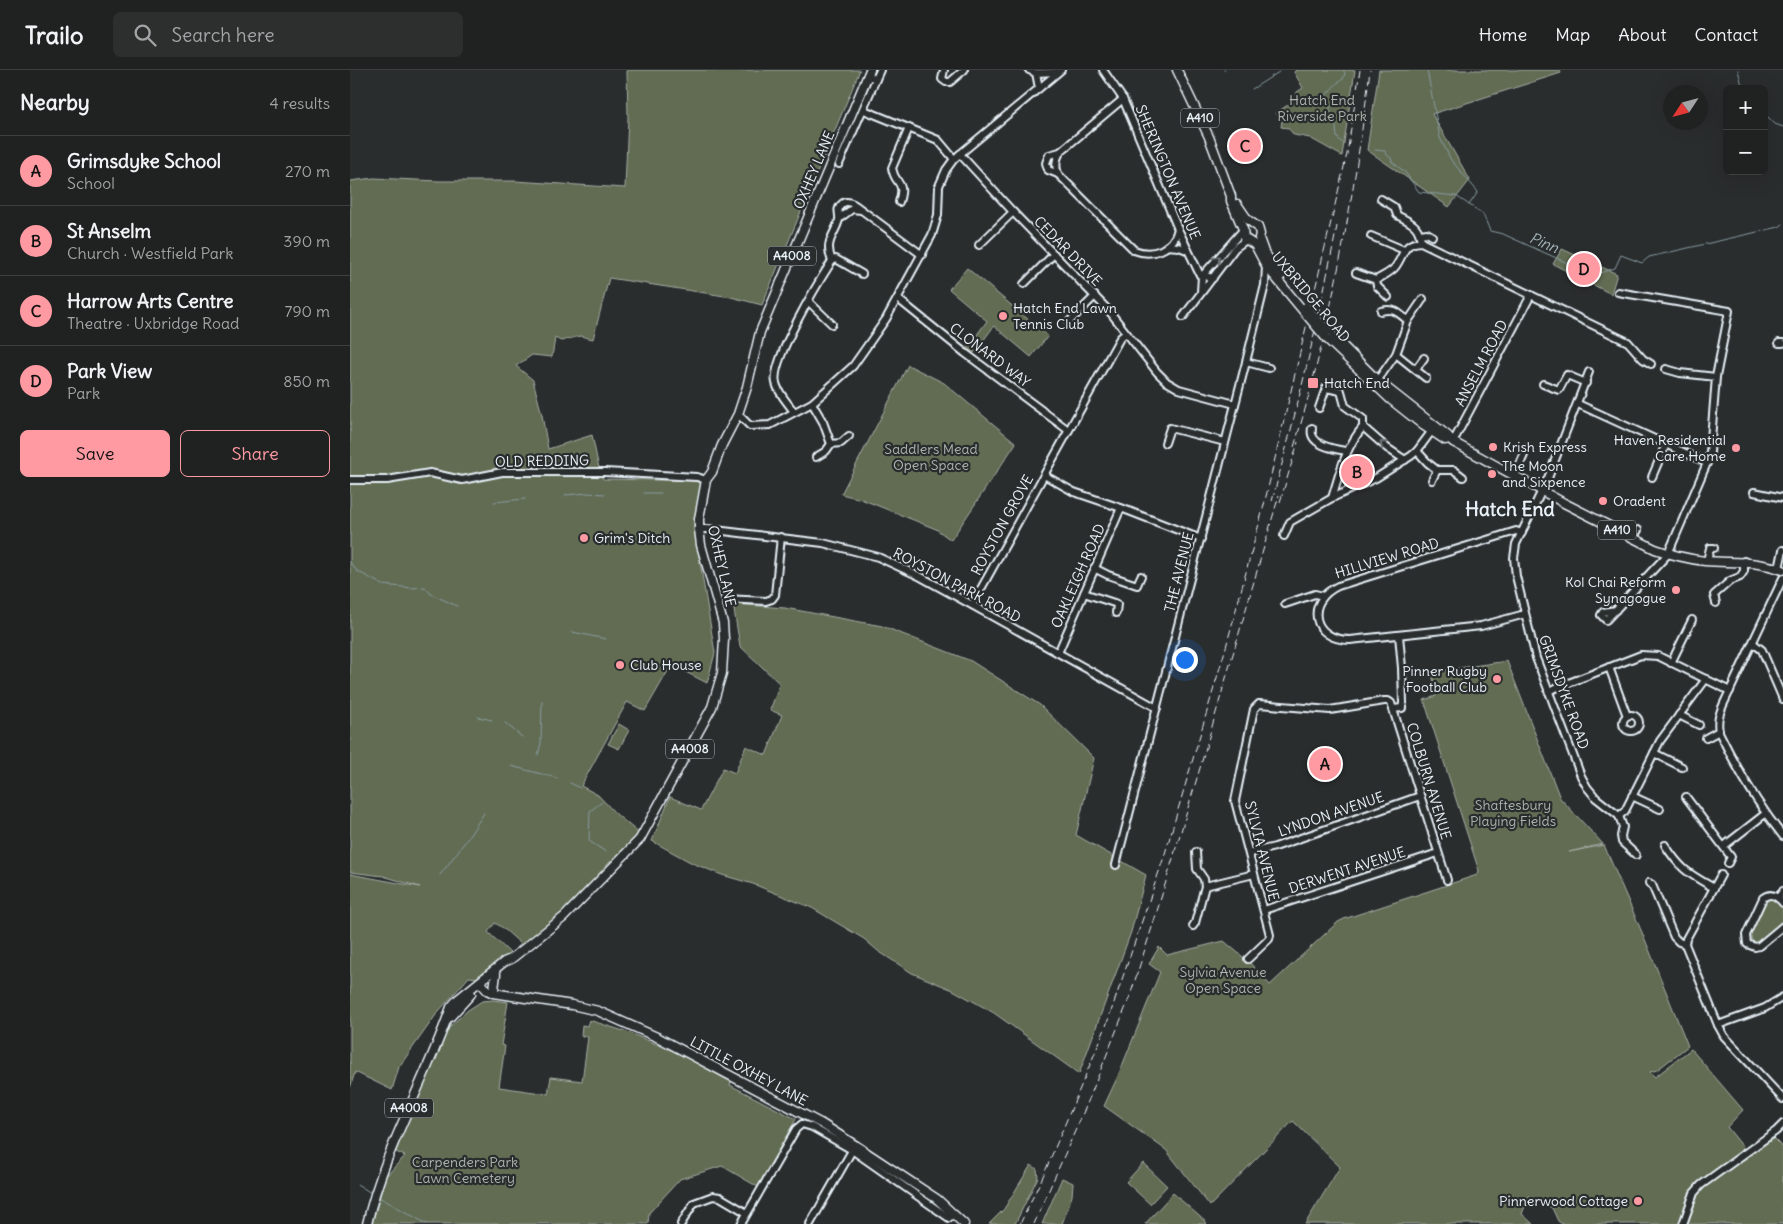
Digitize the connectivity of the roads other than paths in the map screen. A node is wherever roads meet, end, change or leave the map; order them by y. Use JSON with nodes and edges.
{"nodes":[{"id":1,"x":880,"y":70,"type":"edge"},
{"id":2,"x":944,"y":70,"type":"edge"},
{"id":3,"x":964,"y":70,"type":"edge"},
{"id":4,"x":1103,"y":70,"type":"edge"},
{"id":5,"x":1177,"y":70,"type":"edge"},
{"id":6,"x":1032,"y":71,"type":"edge"},
{"id":7,"x":1060,"y":71,"type":"edge"},
{"id":8,"x":869,"y":73,"type":"edge"},
{"id":9,"x":876,"y":79,"type":"junction"},
{"id":10,"x":1039,"y":88,"type":"junction"},
{"id":11,"x":1123,"y":99,"type":"junction"},
{"id":12,"x":864,"y":110,"type":"junction"},
{"id":13,"x":909,"y":128,"type":"junction"},
{"id":14,"x":1060,"y":152,"type":"junction"},
{"id":15,"x":960,"y":154,"type":"junction"},
{"id":16,"x":954,"y":159,"type":"junction"},
{"id":17,"x":839,"y":164,"type":"dead end"},
{"id":18,"x":1058,"y":174,"type":"junction"},
{"id":19,"x":1231,"y":196,"type":"junction"},
{"id":20,"x":1381,"y":199,"type":"dead end"},
{"id":21,"x":898,"y":202,"type":"dead end"},
{"id":22,"x":862,"y":210,"type":"junction"},
{"id":23,"x":1013,"y":212,"type":"junction"},
{"id":24,"x":840,"y":218,"type":"junction"},
{"id":25,"x":1253,"y":224,"type":"junction"},
{"id":26,"x":1178,"y":229,"type":"junction"},
{"id":27,"x":1243,"y":229,"type":"junction"},
{"id":28,"x":1420,"y":234,"type":"junction"},
{"id":29,"x":1371,"y":236,"type":"dead end"},
{"id":30,"x":1432,"y":236,"type":"dead end"},
{"id":31,"x":1259,"y":238,"type":"junction"},
{"id":32,"x":1248,"y":241,"type":"junction"},
{"id":33,"x":1421,"y":242,"type":"junction"},
{"id":34,"x":980,"y":245,"type":"dead end"},
{"id":35,"x":1168,"y":246,"type":"junction"},
{"id":36,"x":1187,"y":250,"type":"junction"},
{"id":37,"x":1404,"y":250,"type":"junction"},
{"id":38,"x":1054,"y":254,"type":"junction"},
{"id":39,"x":922,"y":255,"type":"junction"},
{"id":40,"x":832,"y":260,"type":"junction"},
{"id":41,"x":1266,"y":266,"type":"junction"},
{"id":42,"x":1275,"y":272,"type":"junction"},
{"id":43,"x":1356,"y":273,"type":"dead end"},
{"id":44,"x":862,"y":274,"type":"dead end"},
{"id":45,"x":1202,"y":276,"type":"junction"},
{"id":46,"x":1213,"y":278,"type":"junction"},
{"id":47,"x":1376,"y":280,"type":"junction"},
{"id":48,"x":1024,"y":284,"type":"dead end"},
{"id":49,"x":1265,"y":285,"type":"junction"},
{"id":50,"x":1201,"y":292,"type":"junction"},
{"id":51,"x":1618,"y":292,"type":"dead end"},
{"id":52,"x":1531,"y":295,"type":"junction"},
{"id":53,"x":1095,"y":296,"type":"junction"},
{"id":54,"x":1388,"y":297,"type":"dead end"},
{"id":55,"x":898,"y":299,"type":"junction"},
{"id":56,"x":1423,"y":299,"type":"dead end"},
{"id":57,"x":809,"y":302,"type":"junction"},
{"id":58,"x":1381,"y":311,"type":"dead end"},
{"id":59,"x":1182,"y":317,"type":"dead end"},
{"id":60,"x":1408,"y":321,"type":"junction"},
{"id":61,"x":1069,"y":322,"type":"dead end"},
{"id":62,"x":832,"y":324,"type":"dead end"},
{"id":63,"x":1126,"y":333,"type":"junction"},
{"id":64,"x":1396,"y":354,"type":"junction"},
{"id":65,"x":1424,"y":358,"type":"dead end"},
{"id":66,"x":1246,"y":362,"type":"junction"},
{"id":67,"x":1651,"y":364,"type":"dead end"},
{"id":68,"x":1270,"y":368,"type":"dead end"},
{"id":69,"x":1666,"y":368,"type":"dead end"},
{"id":70,"x":1416,"y":369,"type":"junction"},
{"id":71,"x":1590,"y":372,"type":"dead end"},
{"id":72,"x":1716,"y":377,"type":"junction"},
{"id":73,"x":1426,"y":378,"type":"dead end"},
{"id":74,"x":1376,"y":383,"type":"junction"},
{"id":75,"x":1586,"y":383,"type":"junction"},
{"id":76,"x":1543,"y":384,"type":"dead end"},
{"id":77,"x":812,"y":403,"type":"junction"},
{"id":78,"x":1235,"y":404,"type":"junction"},
{"id":79,"x":1578,"y":404,"type":"junction"},
{"id":80,"x":1319,"y":408,"type":"dead end"},
{"id":81,"x":794,"y":412,"type":"junction"},
{"id":82,"x":738,"y":414,"type":"junction"},
{"id":83,"x":1424,"y":426,"type":"junction"},
{"id":84,"x":1363,"y":427,"type":"junction"},
{"id":85,"x":1312,"y":428,"type":"dead end"},
{"id":86,"x":1433,"y":429,"type":"junction"},
{"id":87,"x":1068,"y":430,"type":"junction"},
{"id":88,"x":849,"y":436,"type":"dead end"},
{"id":89,"x":1451,"y":441,"type":"junction"},
{"id":90,"x":1225,"y":442,"type":"junction"},
{"id":91,"x":1424,"y":442,"type":"junction"},
{"id":92,"x":1166,"y":443,"type":"dead end"},
{"id":93,"x":831,"y":444,"type":"junction"},
{"id":94,"x":1666,"y":444,"type":"junction"},
{"id":95,"x":1527,"y":448,"type":"dead end"},
{"id":96,"x":1346,"y":451,"type":"junction"},
{"id":97,"x":1417,"y":451,"type":"junction"},
{"id":98,"x":816,"y":457,"type":"dead end"},
{"id":99,"x":1405,"y":460,"type":"junction"},
{"id":100,"x":1706,"y":463,"type":"junction"},
{"id":101,"x":1437,"y":470,"type":"junction"},
{"id":102,"x":1044,"y":475,"type":"junction"},
{"id":103,"x":1515,"y":476,"type":"junction"},
{"id":104,"x":1463,"y":477,"type":"dead end"},
{"id":105,"x":1652,"y":477,"type":"dead end"},
{"id":106,"x":350,"y":480,"type":"edge"},
{"id":107,"x":706,"y":480,"type":"junction"},
{"id":108,"x":1432,"y":480,"type":"dead end"},
{"id":109,"x":1542,"y":491,"type":"junction"},
{"id":110,"x":1753,"y":493,"type":"dead end"},
{"id":111,"x":1332,"y":498,"type":"junction"},
{"id":112,"x":1783,"y":498,"type":"edge"},
{"id":113,"x":1121,"y":508,"type":"junction"},
{"id":114,"x":699,"y":529,"type":"junction"},
{"id":115,"x":1638,"y":530,"type":"dead end"},
{"id":116,"x":1522,"y":533,"type":"junction"},
{"id":117,"x":1284,"y":536,"type":"dead end"},
{"id":118,"x":781,"y":538,"type":"junction"},
{"id":119,"x":1633,"y":538,"type":"junction"},
{"id":120,"x":1201,"y":539,"type":"junction"},
{"id":121,"x":1714,"y":548,"type":"dead end"},
{"id":122,"x":1783,"y":550,"type":"edge"},
{"id":123,"x":1668,"y":554,"type":"junction"},
{"id":124,"x":1706,"y":561,"type":"junction"},
{"id":125,"x":1744,"y":561,"type":"junction"},
{"id":126,"x":1094,"y":568,"type":"junction"},
{"id":127,"x":1781,"y":569,"type":"edge"},
{"id":128,"x":1141,"y":576,"type":"dead end"},
{"id":129,"x":1783,"y":578,"type":"edge"},
{"id":130,"x":1084,"y":593,"type":"junction"},
{"id":131,"x":1323,"y":596,"type":"junction"},
{"id":132,"x":724,"y":599,"type":"dead end"},
{"id":133,"x":1716,"y":603,"type":"dead end"},
{"id":134,"x":972,"y":604,"type":"junction"},
{"id":135,"x":1285,"y":604,"type":"dead end"},
{"id":136,"x":1616,"y":610,"type":"dead end"},
{"id":137,"x":1116,"y":613,"type":"dead end"},
{"id":138,"x":1525,"y":614,"type":"junction"},
{"id":139,"x":1692,"y":620,"type":"dead end"},
{"id":140,"x":1399,"y":635,"type":"junction"},
{"id":141,"x":1753,"y":643,"type":"junction"},
{"id":142,"x":1058,"y":654,"type":"junction"},
{"id":143,"x":1671,"y":663,"type":"junction"},
{"id":144,"x":1609,"y":667,"type":"junction"},
{"id":145,"x":1706,"y":679,"type":"junction"},
{"id":146,"x":1548,"y":691,"type":"junction"},
{"id":147,"x":1730,"y":691,"type":"junction"},
{"id":148,"x":1783,"y":699,"type":"edge"},
{"id":149,"x":1157,"y":708,"type":"junction"},
{"id":150,"x":1393,"y":709,"type":"junction"},
{"id":151,"x":1679,"y":715,"type":"junction"},
{"id":152,"x":1627,"y":716,"type":"dead end"},
{"id":153,"x":1699,"y":725,"type":"dead end"},
{"id":154,"x":1719,"y":731,"type":"junction"},
{"id":155,"x":1706,"y":738,"type":"dead end"},
{"id":156,"x":1654,"y":753,"type":"junction"},
{"id":157,"x":1682,"y":767,"type":"dead end"},
{"id":158,"x":1420,"y":796,"type":"junction"},
{"id":159,"x":1632,"y":796,"type":"junction"},
{"id":160,"x":1686,"y":797,"type":"dead end"},
{"id":161,"x":1660,"y":809,"type":"dead end"},
{"id":162,"x":1765,"y":814,"type":"junction"},
{"id":163,"x":1619,"y":816,"type":"junction"},
{"id":164,"x":1783,"y":836,"type":"edge"},
{"id":165,"x":1665,"y":845,"type":"dead end"},
{"id":166,"x":1724,"y":846,"type":"junction"},
{"id":167,"x":1196,"y":852,"type":"dead end"},
{"id":168,"x":1438,"y":853,"type":"junction"},
{"id":169,"x":1249,"y":854,"type":"junction"},
{"id":170,"x":1636,"y":855,"type":"dead end"},
{"id":171,"x":1730,"y":860,"type":"dead end"},
{"id":172,"x":1116,"y":865,"type":"dead end"},
{"id":173,"x":1254,"y":874,"type":"junction"},
{"id":174,"x":1721,"y":875,"type":"dead end"},
{"id":175,"x":1447,"y":880,"type":"dead end"},
{"id":176,"x":1649,"y":883,"type":"dead end"},
{"id":177,"x":1204,"y":886,"type":"junction"},
{"id":178,"x":1714,"y":888,"type":"junction"},
{"id":179,"x":1783,"y":891,"type":"edge"},
{"id":180,"x":1780,"y":900,"type":"edge"},
{"id":181,"x":1264,"y":910,"type":"junction"},
{"id":182,"x":1193,"y":926,"type":"dead end"},
{"id":183,"x":1783,"y":926,"type":"edge"},
{"id":184,"x":1685,"y":944,"type":"junction"},
{"id":185,"x":511,"y":959,"type":"junction"},
{"id":186,"x":1248,"y":959,"type":"dead end"},
{"id":187,"x":496,"y":974,"type":"junction"},
{"id":188,"x":482,"y":982,"type":"junction"},
{"id":189,"x":496,"y":991,"type":"junction"},
{"id":190,"x":1783,"y":997,"type":"edge"},
{"id":191,"x":1718,"y":1025,"type":"junction"},
{"id":192,"x":1783,"y":1099,"type":"edge"},
{"id":193,"x":1783,"y":1124,"type":"edge"},
{"id":194,"x":854,"y":1148,"type":"junction"},
{"id":195,"x":747,"y":1213,"type":"junction"},
{"id":196,"x":950,"y":1219,"type":"edge"},
{"id":197,"x":367,"y":1224,"type":"edge"},
{"id":198,"x":681,"y":1224,"type":"edge"},
{"id":199,"x":741,"y":1224,"type":"edge"},
{"id":200,"x":810,"y":1224,"type":"edge"},
{"id":201,"x":964,"y":1224,"type":"edge"},
{"id":202,"x":1683,"y":1224,"type":"edge"}],
"edges":[{"from":1,"to":9,"type":"street","name":"OXHEY LANE"},
{"from":2,"to":3,"type":"street"},
{"from":4,"to":11,"type":"street","name":"SHERINGTON AVENUE"},
{"from":5,"to":19,"type":"main road","name":"UXBRIDGE ROAD","number":"A410"},
{"from":6,"to":7,"type":"street"},
{"from":6,"to":10,"type":"street"},
{"from":7,"to":10,"type":"street"},
{"from":8,"to":9,"type":"street","name":"OXHEY LANE"},
{"from":8,"to":82,"type":"main road","name":"OXHEY LANE","number":"A4008"},
{"from":9,"to":12,"type":"street","name":"OXHEY LANE"},
{"from":10,"to":15,"type":"street"},
{"from":11,"to":14,"type":"street"},
{"from":11,"to":26,"type":"street","name":"SHERINGTON AVENUE"},
{"from":12,"to":13,"type":"street"},
{"from":12,"to":17,"type":"street","name":"OXHEY LANE"},
{"from":13,"to":16,"type":"street"},
{"from":13,"to":21,"type":"street"},
{"from":14,"to":18,"type":"street"},
{"from":14,"to":18,"type":"street"},
{"from":15,"to":16,"type":"street"},
{"from":15,"to":23,"type":"street","name":"CEDAR DRIVE"},
{"from":16,"to":39,"type":"street"},
{"from":18,"to":35,"type":"street"},
{"from":19,"to":25,"type":"main road","name":"UXBRIDGE ROAD","number":"A410"},
{"from":19,"to":27,"type":"main road","name":"UXBRIDGE ROAD","number":"A410"},
{"from":20,"to":28,"type":"street"},
{"from":22,"to":24,"type":"street"},
{"from":22,"to":24,"type":"street"},
{"from":22,"to":39,"type":"street"},
{"from":23,"to":34,"type":"street"},
{"from":23,"to":38,"type":"street","name":"CEDAR DRIVE"},
{"from":24,"to":40,"type":"street"},
{"from":25,"to":27,"type":"main road"},
{"from":25,"to":31,"type":"main road","name":"UXBRIDGE ROAD"},
{"from":26,"to":35,"type":"street"},
{"from":26,"to":36,"type":"street","name":"SHERINGTON AVENUE"},
{"from":27,"to":32,"type":"main road","name":"UXBRIDGE ROAD"},
{"from":45,"to":27,"type":"street","one_way":true},
{"from":28,"to":30,"type":"street"},
{"from":28,"to":33,"type":"street"},
{"from":29,"to":37,"type":"street"},
{"from":31,"to":32,"type":"main road"},
{"from":31,"to":42,"type":"main road","name":"UXBRIDGE ROAD","number":"A410"},
{"from":32,"to":41,"type":"main road","name":"UXBRIDGE ROAD","number":"A410"},
{"from":32,"to":46,"type":"street"},
{"from":33,"to":37,"type":"street"},
{"from":33,"to":52,"type":"street"},
{"from":35,"to":36,"type":"street"},
{"from":36,"to":45,"type":"street","name":"SHERINGTON AVENUE"},
{"from":37,"to":47,"type":"street"},
{"from":38,"to":48,"type":"street"},
{"from":38,"to":53,"type":"street","name":"CEDAR DRIVE"},
{"from":39,"to":55,"type":"street"},
{"from":40,"to":44,"type":"street"},
{"from":40,"to":57,"type":"street"},
{"from":41,"to":42,"type":"main road","name":"UXBRIDGE ROAD","number":"A410"},
{"from":41,"to":49,"type":"street","name":"THE AVENUE"},
{"from":42,"to":49,"type":"street","name":"THE AVENUE"},
{"from":42,"to":74,"type":"main road","name":"UXBRIDGE ROAD","number":"A410","bridge":true},
{"from":43,"to":47,"type":"street"},
{"from":45,"to":46,"type":"street"},
{"from":45,"to":50,"type":"street"},
{"from":46,"to":50,"type":"street"},
{"from":47,"to":54,"type":"street"},
{"from":49,"to":66,"type":"street","name":"THE AVENUE"},
{"from":50,"to":59,"type":"street"},
{"from":51,"to":72,"type":"street"},
{"from":52,"to":67,"type":"street"},
{"from":52,"to":89,"type":"street","name":"ANSELM ROAD"},
{"from":53,"to":61,"type":"street"},
{"from":53,"to":63,"type":"street","name":"CEDAR DRIVE"},
{"from":55,"to":77,"type":"street"},
{"from":55,"to":87,"type":"street","name":"CLONARD WAY"},
{"from":56,"to":60,"type":"street"},
{"from":57,"to":62,"type":"street"},
{"from":57,"to":81,"type":"street"},
{"from":58,"to":60,"type":"street"},
{"from":60,"to":64,"type":"street"},
{"from":63,"to":78,"type":"street","name":"CEDAR DRIVE"},
{"from":63,"to":87,"type":"street"},
{"from":64,"to":70,"type":"street"},
{"from":64,"to":74,"type":"street"},
{"from":65,"to":70,"type":"street"},
{"from":66,"to":68,"type":"street"},
{"from":66,"to":78,"type":"street","name":"THE AVENUE"},
{"from":69,"to":72,"type":"street"},
{"from":70,"to":73,"type":"street"},
{"from":71,"to":75,"type":"street","name":"GRIMSDYKE ROAD"},
{"from":72,"to":100,"type":"street"},
{"from":74,"to":83,"type":"main road","name":"UXBRIDGE ROAD","number":"A410"},
{"from":74,"to":86,"type":"main road","name":"UXBRIDGE ROAD","number":"A410"},
{"from":75,"to":76,"type":"street"},
{"from":75,"to":79,"type":"street","name":"GRIMSDYKE ROAD"},
{"from":77,"to":81,"type":"street"},
{"from":77,"to":93,"type":"street"},
{"from":78,"to":90,"type":"street","name":"THE AVENUE"},
{"from":79,"to":94,"type":"street"},
{"from":79,"to":109,"type":"street","name":"GRIMSDYKE ROAD"},
{"from":80,"to":84,"type":"street"},
{"from":81,"to":82,"type":"street"},
{"from":82,"to":107,"type":"main road","name":"OXHEY LANE","number":"A4008"},
{"from":83,"to":86,"type":"main road","name":"UXBRIDGE ROAD","number":"A410"},
{"from":83,"to":91,"type":"street"},
{"from":84,"to":96,"type":"street"},
{"from":99,"to":84,"type":"street","one_way":true},
{"from":85,"to":96,"type":"street"},
{"from":86,"to":89,"type":"main road","name":"UXBRIDGE ROAD","number":"A410"},
{"from":86,"to":91,"type":"street"},
{"from":87,"to":102,"type":"street"},
{"from":88,"to":93,"type":"street"},
{"from":89,"to":103,"type":"main road","name":"UXBRIDGE ROAD","number":"A410"},
{"from":90,"to":92,"type":"street"},
{"from":90,"to":120,"type":"street","name":"THE AVENUE"},
{"from":91,"to":97,"type":"street"},
{"from":93,"to":98,"type":"street"},
{"from":94,"to":100,"type":"street"},
{"from":94,"to":105,"type":"street"},
{"from":95,"to":103,"type":"street"},
{"from":96,"to":111,"type":"street"},
{"from":97,"to":99,"type":"street"},
{"from":97,"to":101,"type":"street"},
{"from":99,"to":111,"type":"street"},
{"from":100,"to":123,"type":"street"},
{"from":101,"to":104,"type":"street"},
{"from":101,"to":108,"type":"street"},
{"from":102,"to":113,"type":"street","name":"ROYSTON GROVE"},
{"from":102,"to":134,"type":"street","name":"ROYSTON GROVE"},
{"from":103,"to":109,"type":"main road","name":"UXBRIDGE ROAD","number":"A410"},
{"from":106,"to":107,"type":"street","name":"OLD REDDING"},
{"from":107,"to":114,"type":"main road","name":"OXHEY LANE","number":"A4008"},
{"from":109,"to":116,"type":"street","name":"GRIMSDYKE ROAD"},
{"from":109,"to":119,"type":"main road","number":"A410"},
{"from":110,"to":112,"type":"street"},
{"from":111,"to":117,"type":"street"},
{"from":113,"to":120,"type":"street","name":"ROYSTON GROVE"},
{"from":113,"to":126,"type":"street","name":"OAKLEIGH ROAD"},
{"from":114,"to":118,"type":"street","name":"ROYSTON PARK ROAD"},
{"from":114,"to":185,"type":"main road","name":"OXHEY LANE","number":"A4008"},
{"from":115,"to":119,"type":"street"},
{"from":116,"to":131,"type":"street","name":"HILLVIEW ROAD"},
{"from":116,"to":138,"type":"street","name":"GRIMSDYKE ROAD"},
{"from":118,"to":132,"type":"street"},
{"from":118,"to":134,"type":"street","name":"ROYSTON PARK ROAD"},
{"from":119,"to":123,"type":"main road","number":"A410"},
{"from":120,"to":149,"type":"street","name":"THE AVENUE"},
{"from":121,"to":124,"type":"street"},
{"from":122,"to":127,"type":"street"},
{"from":123,"to":124,"type":"main road","number":"A410"},
{"from":123,"to":136,"type":"street"},
{"from":124,"to":125,"type":"main road","number":"A410"},
{"from":125,"to":127,"type":"main road","number":"A410"},
{"from":125,"to":133,"type":"street"},
{"from":126,"to":128,"type":"street"},
{"from":126,"to":130,"type":"street","name":"OAKLEIGH ROAD"},
{"from":129,"to":141,"type":"street"},
{"from":130,"to":137,"type":"street"},
{"from":130,"to":142,"type":"street","name":"OAKLEIGH ROAD"},
{"from":131,"to":135,"type":"street"},
{"from":131,"to":140,"type":"street"},
{"from":134,"to":142,"type":"street","name":"ROYSTON PARK ROAD"},
{"from":138,"to":140,"type":"street"},
{"from":138,"to":146,"type":"street","name":"GRIMSDYKE ROAD"},
{"from":139,"to":143,"type":"street"},
{"from":140,"to":150,"type":"street","name":"COLBURN AVENUE"},
{"from":141,"to":147,"type":"street"},
{"from":141,"to":148,"type":"street"},
{"from":142,"to":149,"type":"street","name":"ROYSTON PARK ROAD"},
{"from":143,"to":144,"type":"street"},
{"from":143,"to":145,"type":"street"},
{"from":144,"to":146,"type":"street"},
{"from":144,"to":152,"type":"street"},
{"from":145,"to":147,"type":"street"},
{"from":145,"to":151,"type":"street"},
{"from":146,"to":163,"type":"street","name":"GRIMSDYKE ROAD"},
{"from":147,"to":154,"type":"street"},
{"from":149,"to":172,"type":"street","name":"THE AVENUE"},
{"from":150,"to":158,"type":"street","name":"COLBURN AVENUE"},
{"from":150,"to":169,"type":"street","name":"SYLVIA AVENUE"},
{"from":151,"to":153,"type":"street"},
{"from":151,"to":156,"type":"street"},
{"from":154,"to":155,"type":"street"},
{"from":154,"to":162,"type":"street"},
{"from":156,"to":157,"type":"street"},
{"from":156,"to":159,"type":"street"},
{"from":158,"to":168,"type":"street","name":"COLBURN AVENUE"},
{"from":158,"to":169,"type":"street","name":"LYNDON AVENUE"},
{"from":159,"to":161,"type":"street"},
{"from":159,"to":163,"type":"street"},
{"from":160,"to":166,"type":"street"},
{"from":162,"to":164,"type":"street"},
{"from":162,"to":166,"type":"street"},
{"from":163,"to":170,"type":"street"},
{"from":165,"to":178,"type":"street"},
{"from":166,"to":171,"type":"street"},
{"from":167,"to":177,"type":"street"},
{"from":168,"to":175,"type":"street","name":"COLBURN AVENUE"},
{"from":168,"to":181,"type":"street","name":"DERWENT AVENUE"},
{"from":169,"to":173,"type":"street","name":"SYLVIA AVENUE"},
{"from":173,"to":177,"type":"street"},
{"from":173,"to":181,"type":"street","name":"SYLVIA AVENUE"},
{"from":174,"to":178,"type":"street"},
{"from":176,"to":184,"type":"street"},
{"from":177,"to":182,"type":"street"},
{"from":178,"to":184,"type":"street"},
{"from":179,"to":180,"type":"street"},
{"from":180,"to":183,"type":"street"},
{"from":181,"to":186,"type":"street","name":"SYLVIA AVENUE"},
{"from":184,"to":191,"type":"street"},
{"from":185,"to":187,"type":"main road","name":"OXHEY LANE","number":"A4008"},
{"from":185,"to":188,"type":"main road","name":"OXHEY LANE","number":"A4008"},
{"from":187,"to":188,"type":"main road","name":"OXHEY LANE","number":"A4008"},
{"from":187,"to":189,"type":"main road"},
{"from":188,"to":189,"type":"main road","name":"LITTLE OXHEY LANE"},
{"from":188,"to":197,"type":"main road","name":"OXHEY LANE","number":"A4008"},
{"from":189,"to":194,"type":"main road","name":"LITTLE OXHEY LANE"},
{"from":190,"to":191,"type":"street"},
{"from":191,"to":192,"type":"street"},
{"from":193,"to":202,"type":"street"},
{"from":194,"to":195,"type":"street","name":"LITTLE OXHEY LANE"},
{"from":194,"to":196,"type":"main road","name":"LITTLE OXHEY LANE"},
{"from":194,"to":200,"type":"street"},
{"from":195,"to":198,"type":"street"},
{"from":195,"to":199,"type":"street"},
{"from":196,"to":201,"type":"main road","name":"LITTLE OXHEY LANE"}]}
